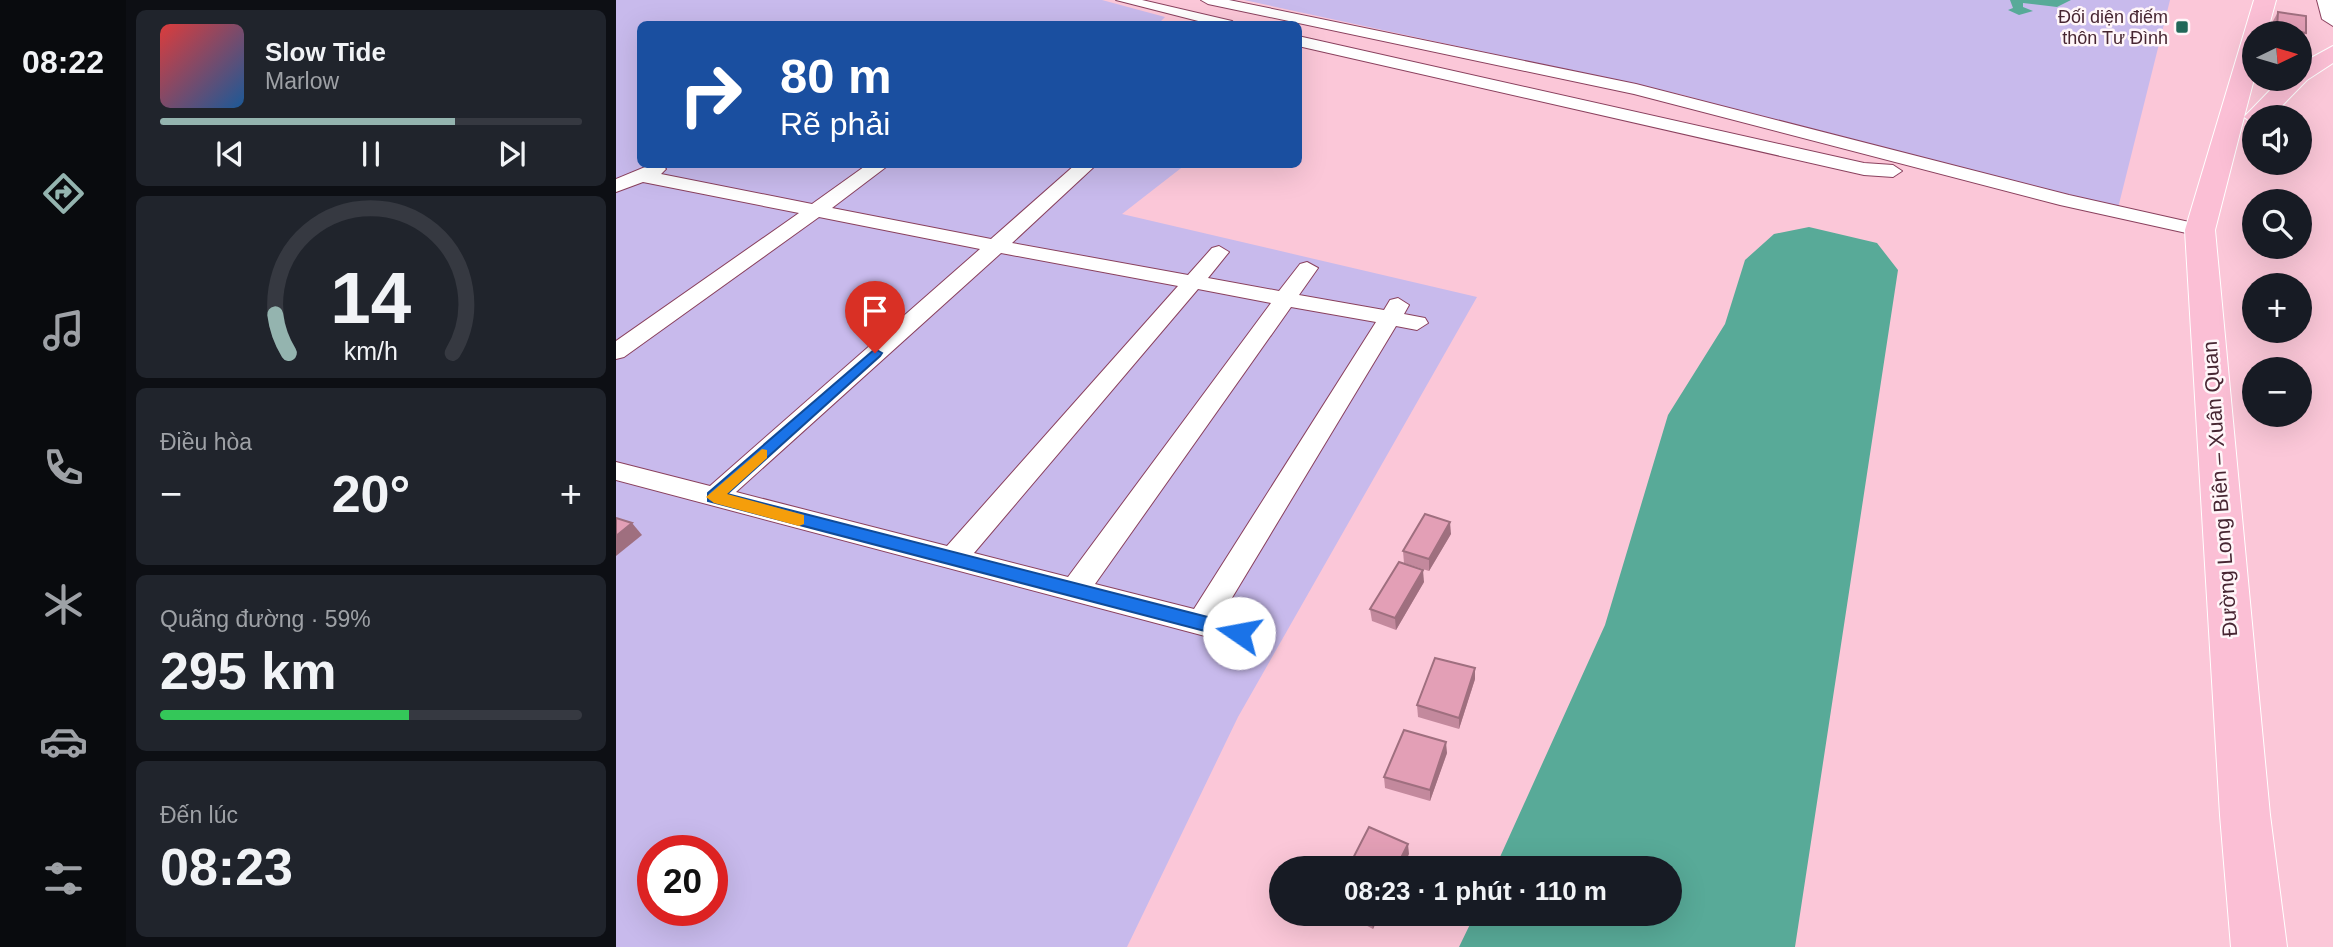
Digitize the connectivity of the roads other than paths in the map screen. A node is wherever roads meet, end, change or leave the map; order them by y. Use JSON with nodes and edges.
{"nodes":[{"id":1,"x":1122,"y":0,"type":"edge"},
{"id":2,"x":1208,"y":0,"type":"edge"},
{"id":3,"x":2265,"y":0,"type":"edge"},
{"id":4,"x":2328,"y":0,"type":"edge"},
{"id":5,"x":1195,"y":17,"type":"junction"},
{"id":6,"x":2333,"y":19,"type":"edge"},
{"id":7,"x":1178,"y":21,"type":"edge"},
{"id":8,"x":1213,"y":21,"type":"edge"},
{"id":9,"x":2259,"y":21,"type":"edge"},
{"id":10,"x":1302,"y":42,"type":"edge"},
{"id":11,"x":2333,"y":53,"type":"edge"},
{"id":12,"x":2312,"y":66,"type":"edge"},
{"id":13,"x":2242,"y":76,"type":"edge"},
{"id":14,"x":2283,"y":91,"type":"edge"},
{"id":15,"x":2269,"y":105,"type":"edge"},
{"id":16,"x":2242,"y":137,"type":"edge"},
{"id":17,"x":662,"y":168,"type":"edge"},
{"id":18,"x":875,"y":168,"type":"edge"},
{"id":19,"x":1084,"y":168,"type":"edge"},
{"id":20,"x":2220,"y":168,"type":"junction"},
{"id":21,"x":642,"y":176,"type":"junction"},
{"id":22,"x":1975,"y":178,"type":"junction"},
{"id":23,"x":616,"y":187,"type":"edge"},
{"id":24,"x":815,"y":211,"type":"junction"},
{"id":25,"x":2200,"y":230,"type":"junction"},
{"id":26,"x":996,"y":246,"type":"junction"},
{"id":27,"x":1219,"y":252,"type":"dead end"},
{"id":28,"x":1307,"y":268,"type":"dead end"},
{"id":29,"x":1193,"y":283,"type":"junction"},
{"id":30,"x":1286,"y":298,"type":"junction"},
{"id":31,"x":1394,"y":311,"type":"junction"},
{"id":32,"x":1417,"y":323,"type":"dead end"},
{"id":33,"x":616,"y":352,"type":"edge"},
{"id":34,"x":616,"y":471,"type":"edge"},
{"id":35,"x":714,"y":497,"type":"junction"},
{"id":36,"x":951,"y":560,"type":"junction"},
{"id":37,"x":1075,"y":590,"type":"junction"},
{"id":38,"x":1201,"y":624,"type":"junction"},
{"id":39,"x":1239,"y":633,"type":"dead end"},
{"id":40,"x":2259,"y":947,"type":"edge"}],
"edges":[{"from":1,"to":5,"type":"lane"},
{"from":2,"to":22,"type":"lane"},
{"from":3,"to":9,"type":"main road"},
{"from":4,"to":6,"type":"street"},
{"from":5,"to":7,"type":"lane"},
{"from":5,"to":8,"type":"lane"},
{"from":10,"to":22,"type":"lane"},
{"from":11,"to":12,"type":"main road"},
{"from":13,"to":20,"type":"main road","name":"Đường Long Biên – Xuân Quan"},
{"from":14,"to":15,"type":"main road"},
{"from":16,"to":20,"type":"main road"},
{"from":17,"to":21,"type":"lane"},
{"from":18,"to":24,"type":"lane"},
{"from":19,"to":26,"type":"lane"},
{"from":20,"to":25,"type":"main road","name":"Đường Long Biên – Xuân Quan"},
{"from":21,"to":23,"type":"lane"},
{"from":21,"to":24,"type":"lane"},
{"from":22,"to":25,"type":"lane"},
{"from":24,"to":26,"type":"lane"},
{"from":24,"to":33,"type":"lane"},
{"from":25,"to":40,"type":"main road","name":"Đường Long Biên – Xuân Quan"},
{"from":26,"to":29,"type":"lane"},
{"from":26,"to":35,"type":"lane"},
{"from":27,"to":29,"type":"lane"},
{"from":28,"to":30,"type":"lane"},
{"from":29,"to":30,"type":"lane"},
{"from":29,"to":36,"type":"lane"},
{"from":30,"to":31,"type":"lane"},
{"from":30,"to":37,"type":"lane"},
{"from":31,"to":32,"type":"lane"},
{"from":31,"to":38,"type":"lane"},
{"from":34,"to":35,"type":"lane"},
{"from":35,"to":36,"type":"lane"},
{"from":36,"to":37,"type":"lane"},
{"from":37,"to":38,"type":"lane"},
{"from":38,"to":39,"type":"lane"}]}
